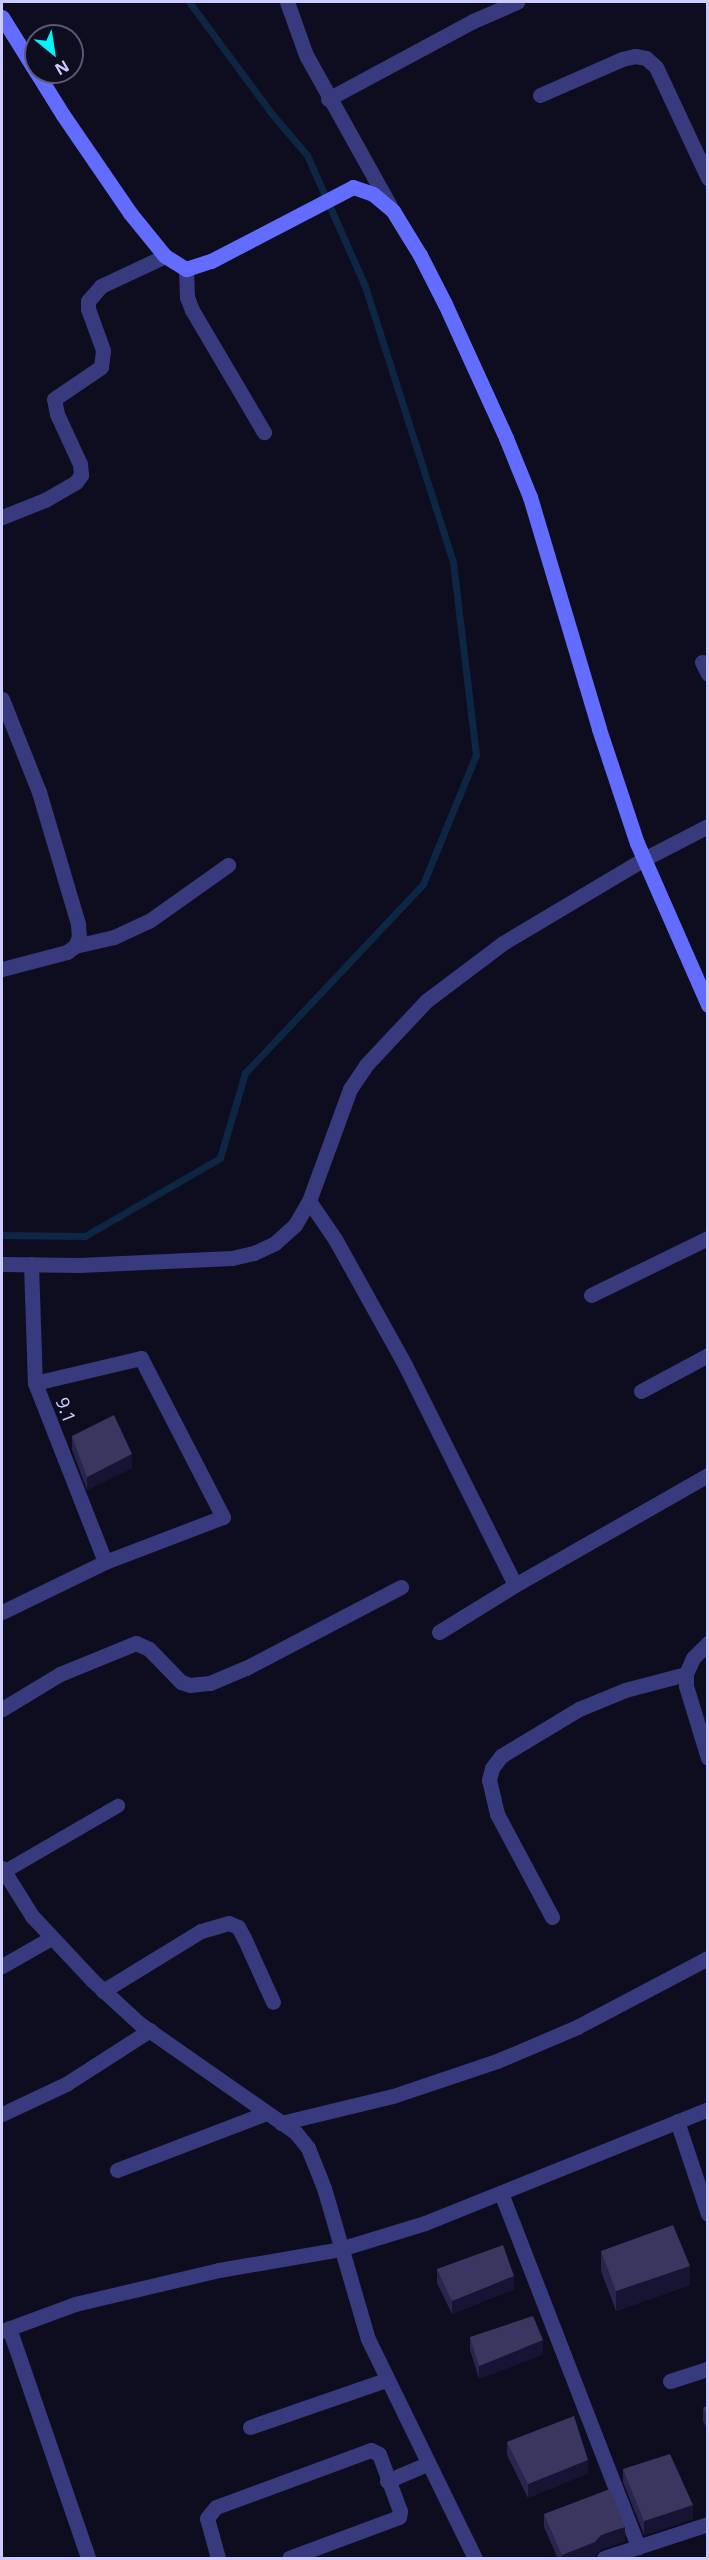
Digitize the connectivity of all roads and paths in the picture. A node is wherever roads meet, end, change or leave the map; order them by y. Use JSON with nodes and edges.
{"nodes":[{"id":1,"x":287,"y":2,"type":"edge"},
{"id":2,"x":517,"y":2,"type":"edge"},
{"id":3,"x":2,"y":16,"type":"edge"},
{"id":4,"x":540,"y":95,"type":"dead end"},
{"id":5,"x":328,"y":99,"type":"junction"},
{"id":6,"x":708,"y":178,"type":"edge"},
{"id":7,"x":393,"y":211,"type":"junction"},
{"id":8,"x":165,"y":256,"type":"junction"},
{"id":9,"x":186,"y":269,"type":"junction"},
{"id":10,"x":264,"y":432,"type":"dead end"},
{"id":11,"x":2,"y":517,"type":"edge"},
{"id":12,"x":2,"y":699,"type":"edge"},
{"id":13,"x":708,"y":826,"type":"edge"},
{"id":14,"x":644,"y":859,"type":"junction"},
{"id":15,"x":228,"y":865,"type":"dead end"},
{"id":16,"x":75,"y":946,"type":"junction"},
{"id":17,"x":2,"y":969,"type":"edge"},
{"id":18,"x":708,"y":1005,"type":"edge"},
{"id":19,"x":309,"y":1201,"type":"junction"},
{"id":20,"x":708,"y":1238,"type":"edge"},
{"id":21,"x":2,"y":1264,"type":"edge"},
{"id":22,"x":31,"y":1264,"type":"junction"},
{"id":23,"x":591,"y":1295,"type":"dead end"},
{"id":24,"x":708,"y":1355,"type":"edge"},
{"id":25,"x":35,"y":1383,"type":"junction"},
{"id":26,"x":640,"y":1391,"type":"dead end"},
{"id":27,"x":708,"y":1475,"type":"edge"},
{"id":28,"x":105,"y":1562,"type":"junction"},
{"id":29,"x":515,"y":1585,"type":"junction"},
{"id":30,"x":401,"y":1587,"type":"dead end"},
{"id":31,"x":2,"y":1612,"type":"edge"},
{"id":32,"x":439,"y":1632,"type":"dead end"},
{"id":33,"x":708,"y":1643,"type":"edge"},
{"id":34,"x":686,"y":1674,"type":"junction"},
{"id":35,"x":2,"y":1709,"type":"edge"},
{"id":36,"x":708,"y":1758,"type":"edge"},
{"id":37,"x":118,"y":1806,"type":"dead end"},
{"id":38,"x":3,"y":1870,"type":"edge"},
{"id":39,"x":552,"y":1917,"type":"dead end"},
{"id":40,"x":51,"y":1938,"type":"junction"},
{"id":41,"x":708,"y":1958,"type":"edge"},
{"id":42,"x":2,"y":1966,"type":"edge"},
{"id":43,"x":103,"y":1990,"type":"junction"},
{"id":44,"x":273,"y":2002,"type":"dead end"},
{"id":45,"x":150,"y":2030,"type":"junction"},
{"id":46,"x":708,"y":2109,"type":"edge"},
{"id":47,"x":266,"y":2113,"type":"junction"},
{"id":48,"x":2,"y":2114,"type":"edge"},
{"id":49,"x":677,"y":2121,"type":"junction"},
{"id":50,"x":281,"y":2123,"type":"junction"},
{"id":51,"x":117,"y":2170,"type":"dead end"},
{"id":52,"x":501,"y":2193,"type":"junction"},
{"id":53,"x":708,"y":2214,"type":"edge"},
{"id":54,"x":340,"y":2249,"type":"junction"},
{"id":55,"x":5,"y":2330,"type":"edge"},
{"id":56,"x":708,"y":2369,"type":"edge"},
{"id":57,"x":386,"y":2380,"type":"junction"},
{"id":58,"x":670,"y":2380,"type":"dead end"},
{"id":59,"x":250,"y":2427,"type":"dead end"},
{"id":60,"x":427,"y":2464,"type":"junction"},
{"id":61,"x":387,"y":2481,"type":"junction"},
{"id":62,"x":708,"y":2524,"type":"edge"},
{"id":63,"x":638,"y":2547,"type":"junction"},
{"id":64,"x":88,"y":2559,"type":"edge"},
{"id":65,"x":218,"y":2559,"type":"edge"},
{"id":66,"x":289,"y":2559,"type":"edge"},
{"id":67,"x":475,"y":2559,"type":"edge"},
{"id":68,"x":604,"y":2559,"type":"edge"}],
"edges":[{"from":1,"to":5,"type":"street"},
{"from":2,"to":5,"type":"street"},
{"from":3,"to":8,"type":"main road"},
{"from":4,"to":6,"type":"street"},
{"from":5,"to":7,"type":"street"},
{"from":7,"to":9,"type":"main road"},
{"from":7,"to":14,"type":"main road"},
{"from":8,"to":9,"type":"main road"},
{"from":8,"to":11,"type":"street"},
{"from":9,"to":10,"type":"street"},
{"from":12,"to":16,"type":"street"},
{"from":13,"to":14,"type":"street"},
{"from":14,"to":18,"type":"main road"},
{"from":14,"to":19,"type":"street"},
{"from":15,"to":16,"type":"street"},
{"from":16,"to":17,"type":"street"},
{"from":19,"to":22,"type":"street"},
{"from":19,"to":29,"type":"street"},
{"from":20,"to":23,"type":"street"},
{"from":21,"to":22,"type":"street"},
{"from":22,"to":25,"type":"street","name":"9.1"},
{"from":24,"to":26,"type":"street"},
{"from":25,"to":28,"type":"street","name":"9.1"},
{"from":25,"to":28,"type":"street"},
{"from":27,"to":29,"type":"street"},
{"from":28,"to":31,"type":"street"},
{"from":29,"to":32,"type":"street"},
{"from":30,"to":35,"type":"street"},
{"from":33,"to":34,"type":"street"},
{"from":34,"to":36,"type":"street"},
{"from":34,"to":39,"type":"street"},
{"from":37,"to":38,"type":"lane"},
{"from":38,"to":40,"type":"street"},
{"from":40,"to":42,"type":"street"},
{"from":40,"to":43,"type":"street"},
{"from":41,"to":50,"type":"street"},
{"from":43,"to":44,"type":"street"},
{"from":43,"to":45,"type":"street"},
{"from":45,"to":47,"type":"street"},
{"from":45,"to":48,"type":"street"},
{"from":46,"to":49,"type":"street"},
{"from":47,"to":50,"type":"street"},
{"from":47,"to":51,"type":"street"},
{"from":49,"to":52,"type":"street"},
{"from":49,"to":53,"type":"street"},
{"from":50,"to":54,"type":"street"},
{"from":52,"to":54,"type":"street"},
{"from":52,"to":63,"type":"street"},
{"from":54,"to":55,"type":"street"},
{"from":54,"to":57,"type":"street"},
{"from":55,"to":64,"type":"street"},
{"from":56,"to":58,"type":"street"},
{"from":57,"to":59,"type":"street"},
{"from":57,"to":60,"type":"street"},
{"from":60,"to":61,"type":"street"},
{"from":60,"to":67,"type":"street"},
{"from":61,"to":65,"type":"street"},
{"from":61,"to":66,"type":"street"},
{"from":62,"to":63,"type":"street"},
{"from":63,"to":68,"type":"street"}]}
